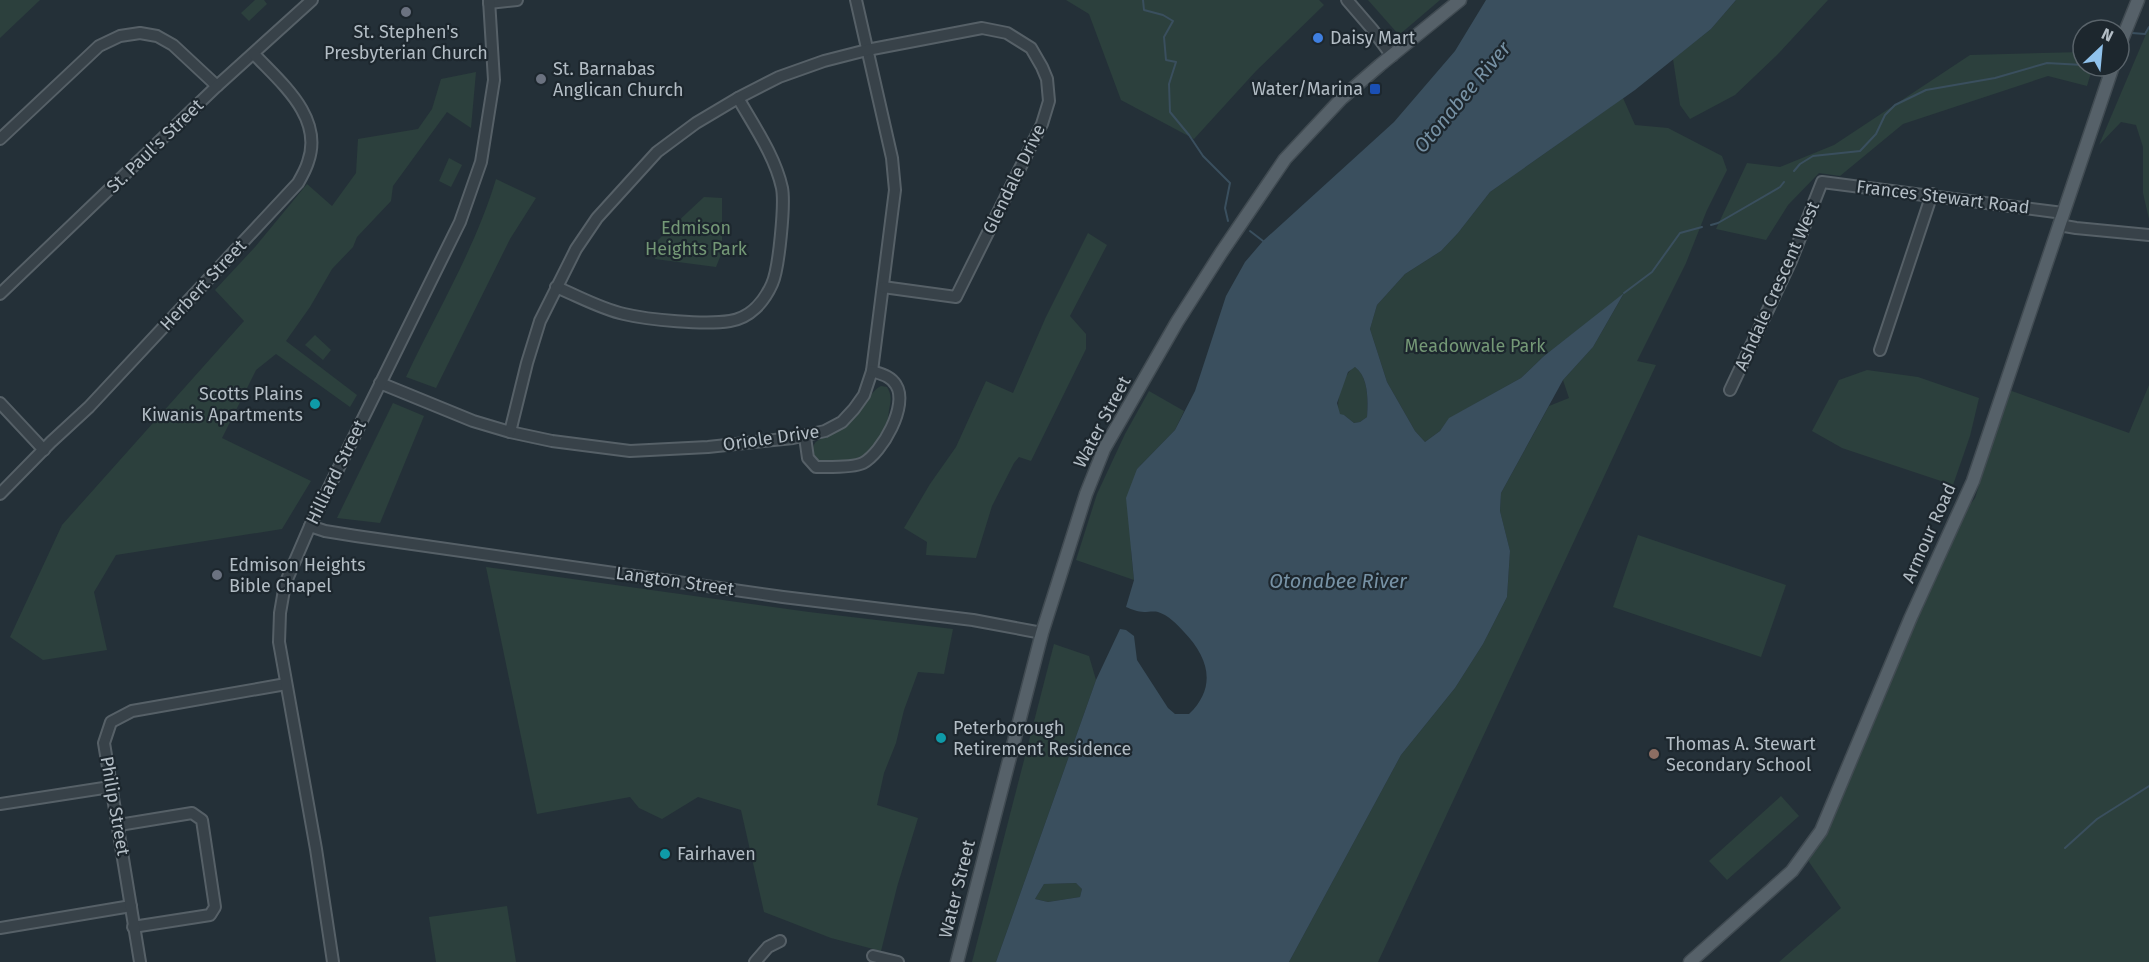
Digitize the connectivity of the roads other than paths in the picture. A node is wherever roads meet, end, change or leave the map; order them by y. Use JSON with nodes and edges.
{"nodes":[{"id":1,"x":312,"y":0,"type":"edge"},
{"id":2,"x":517,"y":0,"type":"edge"},
{"id":3,"x":856,"y":0,"type":"edge"},
{"id":4,"x":1347,"y":0,"type":"edge"},
{"id":5,"x":1460,"y":0,"type":"edge"},
{"id":6,"x":2138,"y":0,"type":"edge"},
{"id":7,"x":489,"y":2,"type":"edge"},
{"id":8,"x":2131,"y":18,"type":"edge"},
{"id":9,"x":867,"y":50,"type":"junction"},
{"id":10,"x":254,"y":54,"type":"junction"},
{"id":11,"x":1392,"y":56,"type":"junction"},
{"id":12,"x":2109,"y":78,"type":"edge"},
{"id":13,"x":217,"y":86,"type":"junction"},
{"id":14,"x":738,"y":98,"type":"junction"},
{"id":15,"x":0,"y":139,"type":"edge"},
{"id":16,"x":1822,"y":182,"type":"joint"},
{"id":17,"x":1932,"y":194,"type":"junction"},
{"id":18,"x":2061,"y":219,"type":"junction"},
{"id":19,"x":2149,"y":235,"type":"edge"},
{"id":20,"x":556,"y":287,"type":"junction"},
{"id":21,"x":883,"y":287,"type":"junction"},
{"id":22,"x":0,"y":294,"type":"edge"},
{"id":23,"x":1880,"y":350,"type":"dead end"},
{"id":24,"x":872,"y":371,"type":"junction"},
{"id":25,"x":380,"y":382,"type":"junction"},
{"id":26,"x":1730,"y":390,"type":"dead end"},
{"id":27,"x":0,"y":403,"type":"edge"},
{"id":28,"x":510,"y":432,"type":"junction"},
{"id":29,"x":806,"y":437,"type":"junction"},
{"id":30,"x":44,"y":450,"type":"junction"},
{"id":31,"x":0,"y":494,"type":"edge"},
{"id":32,"x":310,"y":526,"type":"junction"},
{"id":33,"x":1042,"y":633,"type":"junction"},
{"id":34,"x":286,"y":684,"type":"junction"},
{"id":35,"x":110,"y":787,"type":"junction"},
{"id":36,"x":0,"y":804,"type":"edge"},
{"id":37,"x":119,"y":825,"type":"junction"},
{"id":38,"x":131,"y":906,"type":"junction"},
{"id":39,"x":133,"y":927,"type":"junction"},
{"id":40,"x":0,"y":928,"type":"edge"},
{"id":41,"x":780,"y":941,"type":"dead end"},
{"id":42,"x":873,"y":957,"type":"dead end"},
{"id":43,"x":140,"y":962,"type":"edge"},
{"id":44,"x":333,"y":962,"type":"edge"},
{"id":45,"x":755,"y":962,"type":"edge"},
{"id":46,"x":898,"y":962,"type":"edge"},
{"id":47,"x":957,"y":962,"type":"edge"},
{"id":48,"x":1690,"y":962,"type":"edge"}],
"edges":[{"from":1,"to":10,"type":"street","name":"St. Paul's Street"},
{"from":2,"to":7,"type":"street"},
{"from":3,"to":9,"type":"street","name":"Oriole Drive"},
{"from":4,"to":11,"type":"street"},
{"from":5,"to":11,"type":"main road","name":"Water Street"},
{"from":6,"to":8,"type":"main road"},
{"from":7,"to":25,"type":"street","name":"Hilliard Street"},
{"from":9,"to":14,"type":"street"},
{"from":9,"to":21,"type":"street","name":"Oriole Drive"},
{"from":9,"to":21,"type":"street","name":"Glendale Drive"},
{"from":10,"to":13,"type":"street","name":"St. Paul's Street"},
{"from":10,"to":30,"type":"street","name":"Herbert Street"},
{"from":11,"to":33,"type":"main road","name":"Water Street"},
{"from":12,"to":18,"type":"main road","name":"Armour Road"},
{"from":13,"to":15,"type":"street"},
{"from":13,"to":22,"type":"street","name":"St. Paul's Street"},
{"from":14,"to":20,"type":"street"},
{"from":14,"to":20,"type":"street"},
{"from":16,"to":17,"type":"street","name":"Frances Stewart Road"},
{"from":16,"to":26,"type":"street","name":"Ashdale Crescent West"},
{"from":17,"to":18,"type":"street","name":"Frances Stewart Road"},
{"from":17,"to":23,"type":"street"},
{"from":18,"to":19,"type":"street","name":"Frances Stewart Road"},
{"from":18,"to":48,"type":"main road","name":"Armour Road"},
{"from":20,"to":28,"type":"street"},
{"from":21,"to":24,"type":"street","name":"Oriole Drive"},
{"from":24,"to":29,"type":"street","name":"Oriole Drive"},
{"from":24,"to":29,"type":"street"},
{"from":25,"to":28,"type":"street","name":"Oriole Drive"},
{"from":25,"to":32,"type":"street","name":"Hilliard Street"},
{"from":27,"to":30,"type":"street"},
{"from":28,"to":29,"type":"street","name":"Oriole Drive"},
{"from":30,"to":31,"type":"street","name":"Herbert Street"},
{"from":32,"to":33,"type":"street","name":"Langton Street"},
{"from":32,"to":34,"type":"street","name":"Hilliard Street"},
{"from":33,"to":47,"type":"main road","name":"Water Street"},
{"from":34,"to":35,"type":"street","name":"Philip Street"},
{"from":34,"to":44,"type":"street","name":"Hilliard Street"},
{"from":35,"to":36,"type":"street"},
{"from":35,"to":37,"type":"street","name":"Philip Street"},
{"from":37,"to":38,"type":"street","name":"Philip Street"},
{"from":37,"to":39,"type":"street"},
{"from":38,"to":39,"type":"street","name":"Philip Street"},
{"from":38,"to":40,"type":"street"},
{"from":39,"to":43,"type":"street","name":"Philip Street"},
{"from":41,"to":45,"type":"street"},
{"from":42,"to":46,"type":"street"}]}
